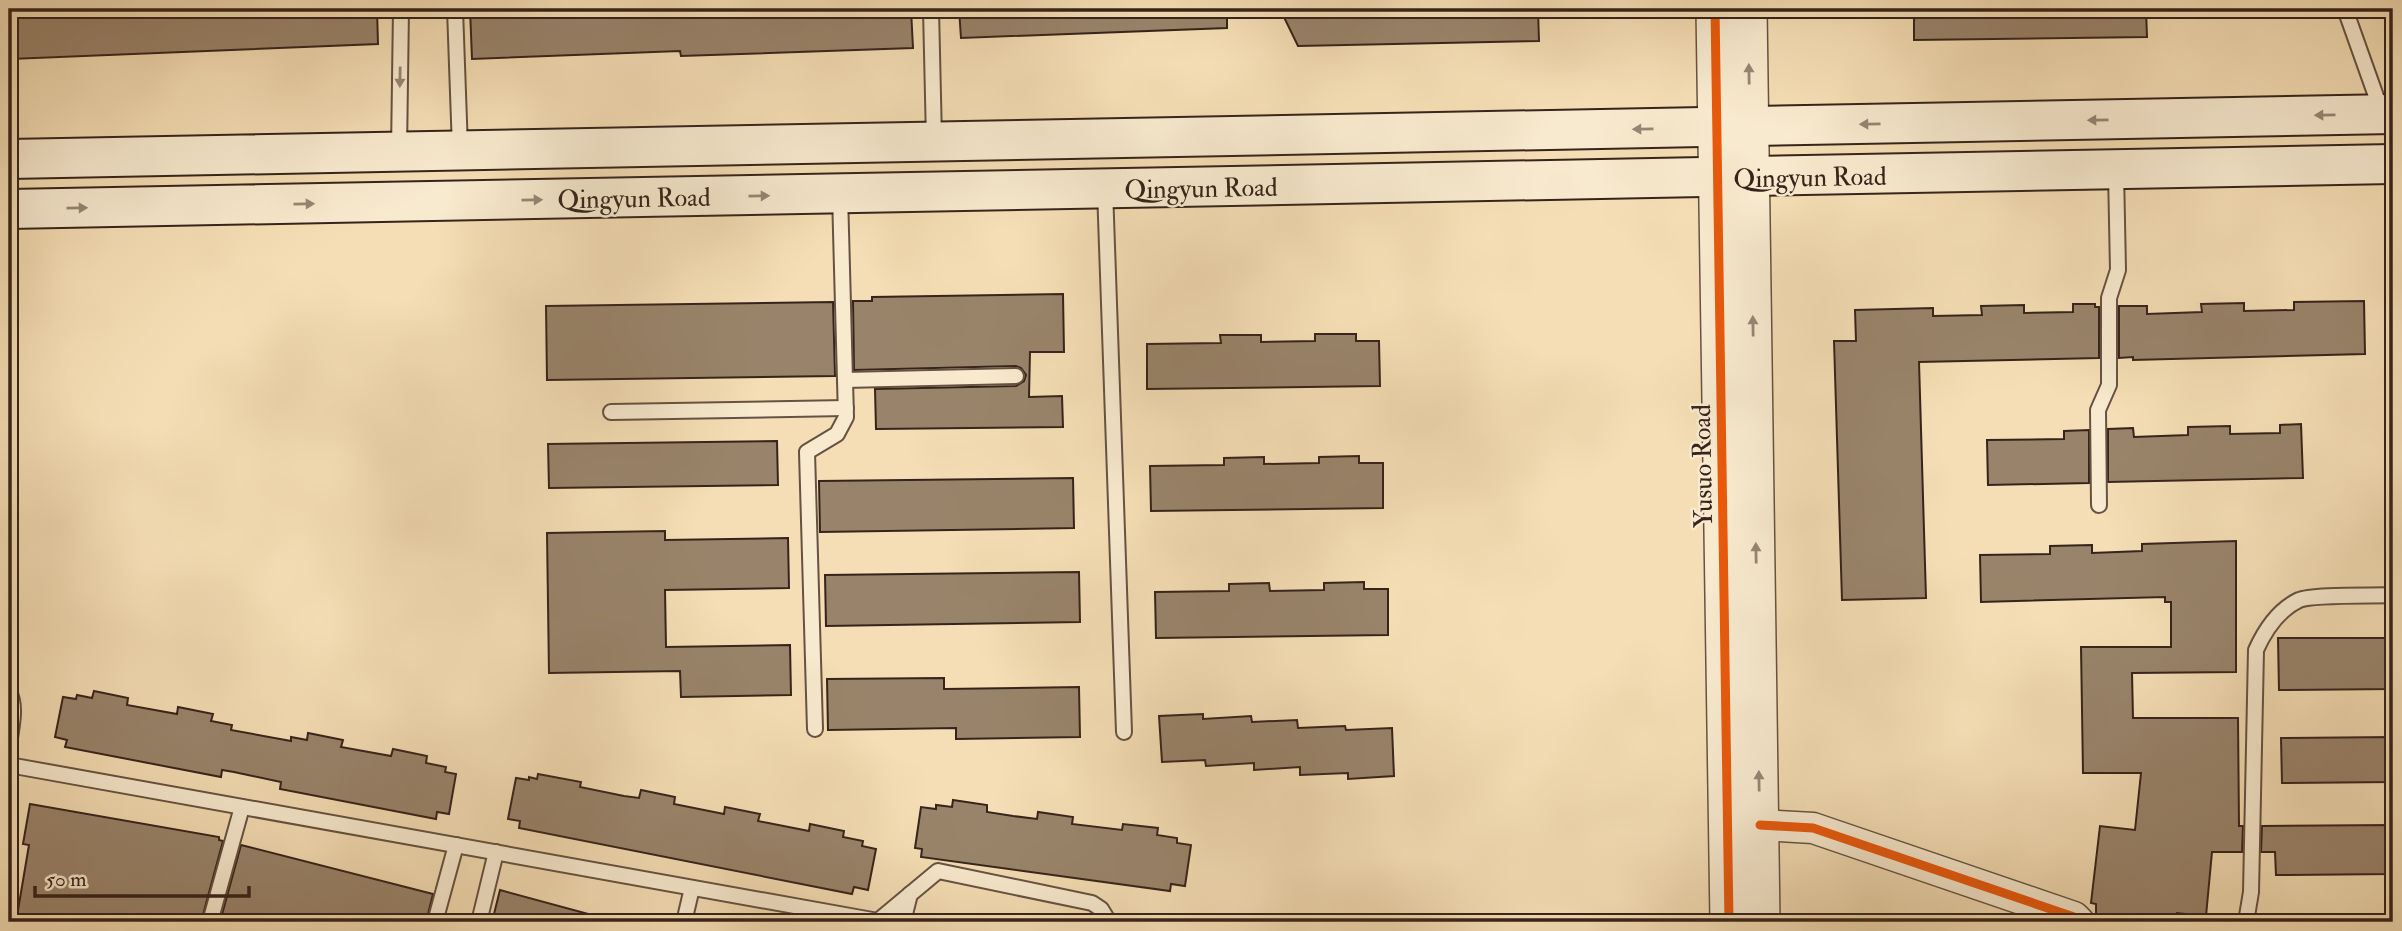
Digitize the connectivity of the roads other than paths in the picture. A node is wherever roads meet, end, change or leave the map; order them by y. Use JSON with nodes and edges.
{"nodes":[{"id":1,"x":401,"y":9,"type":"edge"},
{"id":2,"x":455,"y":9,"type":"edge"},
{"id":3,"x":931,"y":9,"type":"edge"},
{"id":4,"x":1716,"y":9,"type":"edge"},
{"id":5,"x":1748,"y":9,"type":"edge"},
{"id":6,"x":2345,"y":9,"type":"edge"},
{"id":7,"x":2388,"y":114,"type":"edge"},
{"id":8,"x":1734,"y":127,"type":"junction"},
{"id":9,"x":934,"y":142,"type":"junction"},
{"id":10,"x":460,"y":150,"type":"junction"},
{"id":11,"x":399,"y":151,"type":"junction"},
{"id":12,"x":9,"y":159,"type":"edge"},
{"id":13,"x":2393,"y":164,"type":"edge"},
{"id":14,"x":2116,"y":171,"type":"junction"},
{"id":15,"x":1735,"y":178,"type":"junction"},
{"id":16,"x":1105,"y":189,"type":"junction"},
{"id":17,"x":840,"y":194,"type":"junction"},
{"id":18,"x":9,"y":209,"type":"edge"},
{"id":19,"x":1016,"y":376,"type":"dead end"},
{"id":20,"x":845,"y":380,"type":"junction"},
{"id":21,"x":846,"y":408,"type":"junction"},
{"id":22,"x":611,"y":412,"type":"dead end"},
{"id":23,"x":2099,"y":505,"type":"dead end"},
{"id":24,"x":2393,"y":595,"type":"edge"},
{"id":25,"x":9,"y":692,"type":"edge"},
{"id":26,"x":815,"y":729,"type":"dead end"},
{"id":27,"x":1124,"y":733,"type":"dead end"},
{"id":28,"x":9,"y":745,"type":"edge"},
{"id":29,"x":9,"y":765,"type":"edge"},
{"id":30,"x":242,"y":807,"type":"junction"},
{"id":31,"x":1760,"y":825,"type":"junction"},
{"id":32,"x":456,"y":845,"type":"junction"},
{"id":33,"x":496,"y":852,"type":"junction"},
{"id":34,"x":692,"y":888,"type":"junction"},
{"id":35,"x":910,"y":894,"type":"junction"},
{"id":36,"x":210,"y":922,"type":"edge"},
{"id":37,"x":435,"y":922,"type":"edge"},
{"id":38,"x":479,"y":922,"type":"edge"},
{"id":39,"x":684,"y":922,"type":"edge"},
{"id":40,"x":903,"y":922,"type":"edge"},
{"id":41,"x":1109,"y":922,"type":"edge"},
{"id":42,"x":1729,"y":922,"type":"edge"},
{"id":43,"x":1761,"y":922,"type":"edge"},
{"id":44,"x":2079,"y":922,"type":"edge"},
{"id":45,"x":2246,"y":922,"type":"edge"}],
"edges":[{"from":1,"to":11,"type":"lane","one_way":true},
{"from":2,"to":10,"type":"lane"},
{"from":3,"to":9,"type":"lane"},
{"from":4,"to":8,"type":"street","name":"Yusuo Road"},
{"from":8,"to":5,"type":"street","name":"Yusuo Road","one_way":true},
{"from":6,"to":7,"type":"lane"},
{"from":7,"to":8,"type":"main road","name":"Qingyun Road","one_way":true},
{"from":8,"to":9,"type":"main road","name":"Qingyun Road","one_way":true},
{"from":8,"to":15,"type":"street","name":"Yusuo Road"},
{"from":9,"to":10,"type":"main road","name":"Qingyun Road"},
{"from":10,"to":11,"type":"main road","name":"Qingyun Road"},
{"from":11,"to":12,"type":"main road","name":"Qingyun Road"},
{"from":13,"to":14,"type":"main road","name":"Qingyun Road"},
{"from":14,"to":15,"type":"main road","name":"Qingyun Road"},
{"from":14,"to":23,"type":"lane"},
{"from":15,"to":16,"type":"main road","name":"Qingyun Road"},
{"from":31,"to":15,"type":"street","name":"Yusuo Road","one_way":true},
{"from":15,"to":42,"type":"street","name":"Yusuo Road"},
{"from":16,"to":17,"type":"main road","name":"Qingyun Road"},
{"from":16,"to":27,"type":"lane"},
{"from":18,"to":17,"type":"main road","name":"Qingyun Road","one_way":true},
{"from":17,"to":20,"type":"lane"},
{"from":19,"to":20,"type":"lane"},
{"from":20,"to":21,"type":"lane"},
{"from":21,"to":22,"type":"lane"},
{"from":21,"to":26,"type":"lane"},
{"from":24,"to":45,"type":"lane"},
{"from":25,"to":28,"type":"lane"},
{"from":29,"to":30,"type":"lane"},
{"from":30,"to":32,"type":"lane"},
{"from":30,"to":36,"type":"lane"},
{"from":31,"to":43,"type":"street","name":"Yusuo Road"},
{"from":31,"to":44,"type":"street"},
{"from":32,"to":33,"type":"lane"},
{"from":32,"to":37,"type":"lane"},
{"from":33,"to":34,"type":"lane"},
{"from":33,"to":38,"type":"lane"},
{"from":34,"to":35,"type":"lane"},
{"from":34,"to":39,"type":"lane"},
{"from":35,"to":40,"type":"lane"},
{"from":35,"to":41,"type":"lane"}]}
